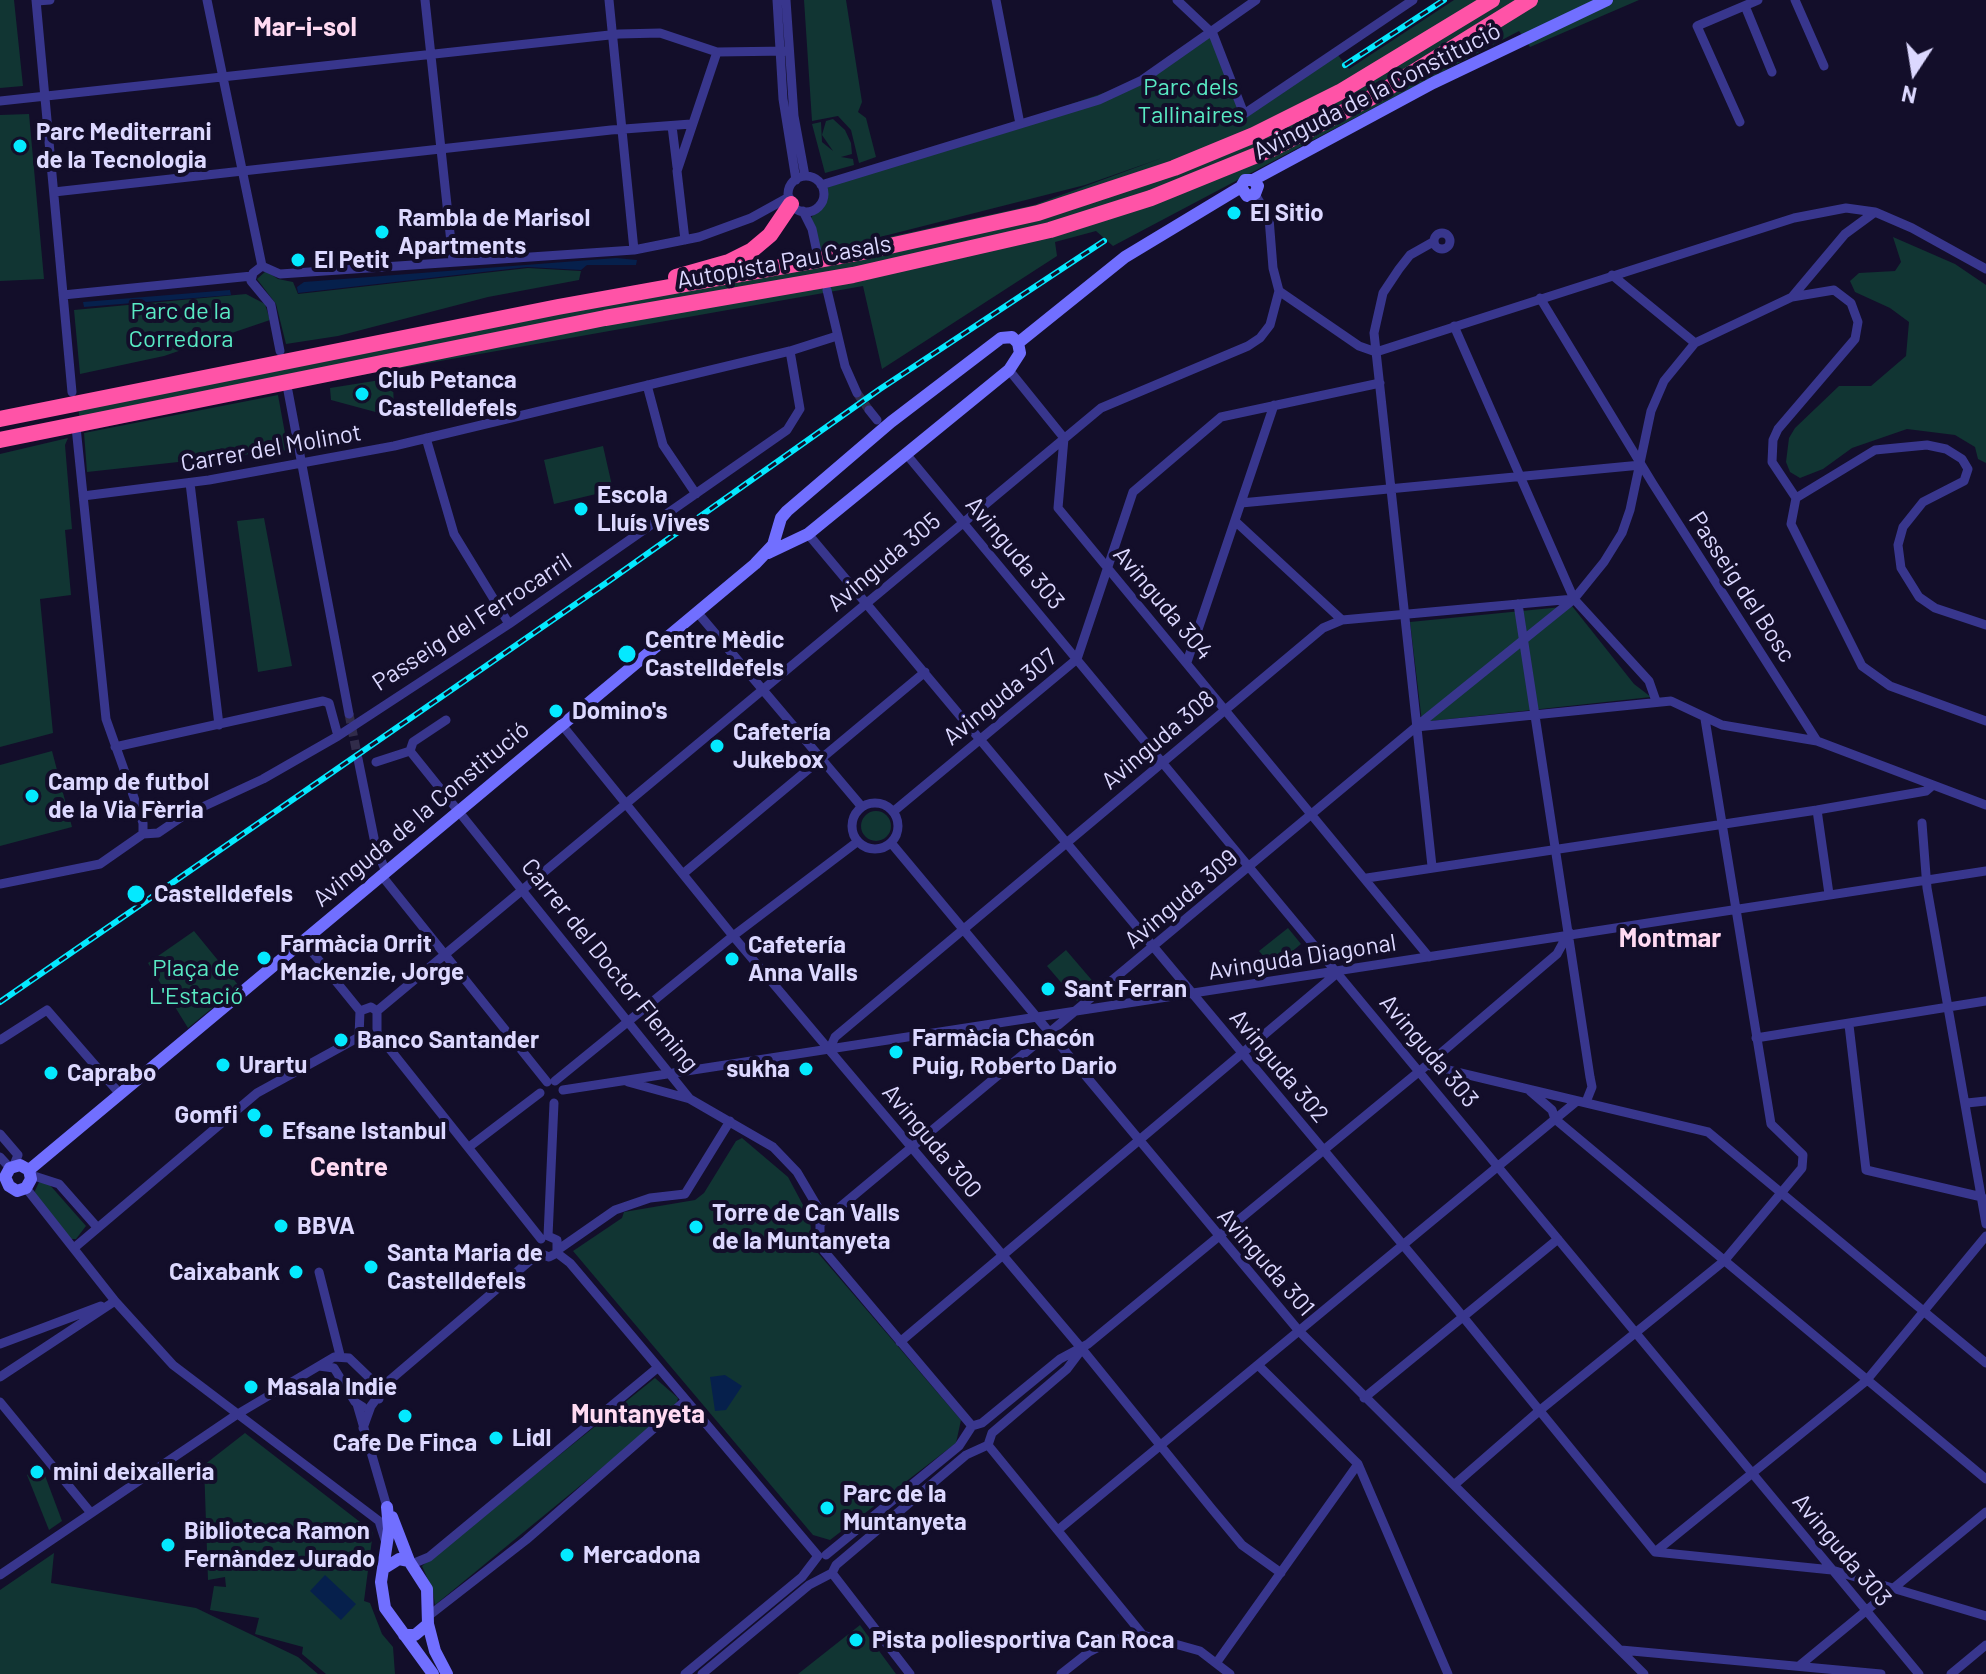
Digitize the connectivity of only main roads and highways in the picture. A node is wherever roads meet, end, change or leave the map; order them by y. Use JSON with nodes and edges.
{"nodes":[{"id":1,"x":1492,"y":0,"type":"edge"},
{"id":2,"x":1530,"y":0,"type":"edge"},
{"id":3,"x":794,"y":204,"type":"road end"},
{"id":4,"x":503,"y":317,"type":"junction"},
{"id":5,"x":0,"y":419,"type":"edge"},
{"id":6,"x":0,"y":440,"type":"edge"}],
"edges":[{"from":1,"to":4,"type":"highway","name":"Autopista Pau Casals"},
{"from":2,"to":6,"type":"highway","name":"Autopista Pau Casals"},
{"from":3,"to":4,"type":"highway"},
{"from":4,"to":5,"type":"highway","name":"Autopista Pau Casals"}]}
